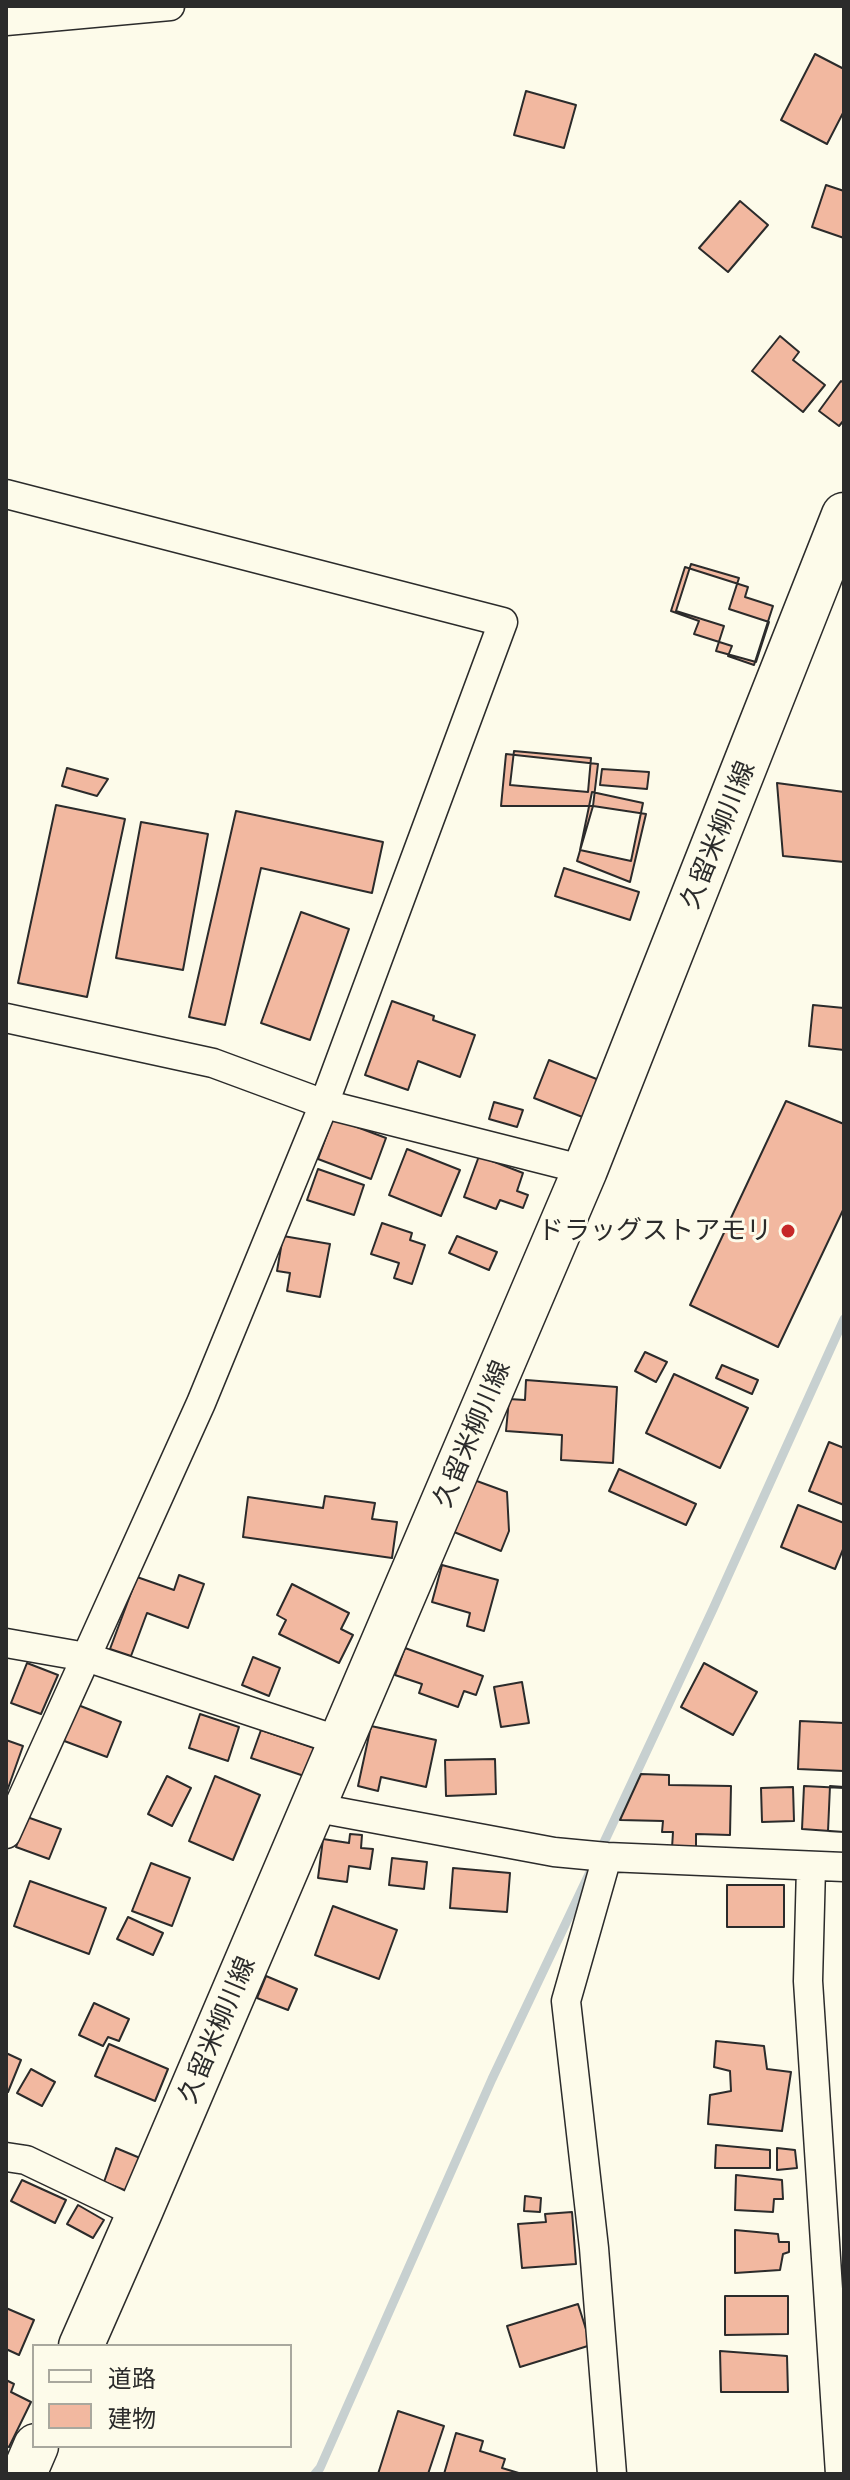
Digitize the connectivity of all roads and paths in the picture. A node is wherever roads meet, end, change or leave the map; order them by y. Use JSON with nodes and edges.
{"nodes":[{"id":1,"x":170,"y":6,"type":"edge"},
{"id":2,"x":6,"y":21,"type":"edge"},
{"id":3,"x":6,"y":494,"type":"edge"},
{"id":4,"x":844,"y":515,"type":"edge"},
{"id":5,"x":6,"y":1018,"type":"edge"},
{"id":6,"x":324,"y":1104,"type":"junction"},
{"id":7,"x":585,"y":1170,"type":"junction"},
{"id":8,"x":6,"y":1643,"type":"edge"},
{"id":9,"x":86,"y":1657,"type":"junction"},
{"id":10,"x":340,"y":1741,"type":"junction"},
{"id":11,"x":312,"y":1807,"type":"junction"},
{"id":12,"x":6,"y":1834,"type":"edge"},
{"id":13,"x":607,"y":1857,"type":"junction"},
{"id":14,"x":811,"y":1867,"type":"junction"},
{"id":15,"x":844,"y":1867,"type":"edge"},
{"id":16,"x":6,"y":2157,"type":"edge"},
{"id":17,"x":139,"y":2214,"type":"junction"},
{"id":18,"x":82,"y":2344,"type":"edge"},
{"id":19,"x":35,"y":2448,"type":"edge"},
{"id":20,"x":24,"y":2474,"type":"edge"},
{"id":21,"x":612,"y":2474,"type":"edge"},
{"id":22,"x":840,"y":2474,"type":"edge"}],
"edges":[{"from":1,"to":2,"type":"street"},
{"from":3,"to":6,"type":"street"},
{"from":4,"to":7,"type":"main road","name":"久留米柳川線"},
{"from":5,"to":6,"type":"street"},
{"from":6,"to":7,"type":"street"},
{"from":6,"to":9,"type":"street"},
{"from":7,"to":10,"type":"main road","name":"久留米柳川線"},
{"from":8,"to":9,"type":"street"},
{"from":9,"to":10,"type":"street"},
{"from":9,"to":12,"type":"street"},
{"from":10,"to":11,"type":"main road","name":"久留米柳川線"},
{"from":11,"to":13,"type":"street"},
{"from":11,"to":17,"type":"main road","name":"久留米柳川線"},
{"from":13,"to":14,"type":"street"},
{"from":13,"to":21,"type":"street"},
{"from":14,"to":15,"type":"street"},
{"from":14,"to":22,"type":"street"},
{"from":16,"to":17,"type":"street"},
{"from":17,"to":18,"type":"main road","name":"久留米柳川線"},
{"from":19,"to":20,"type":"main road"}]}
